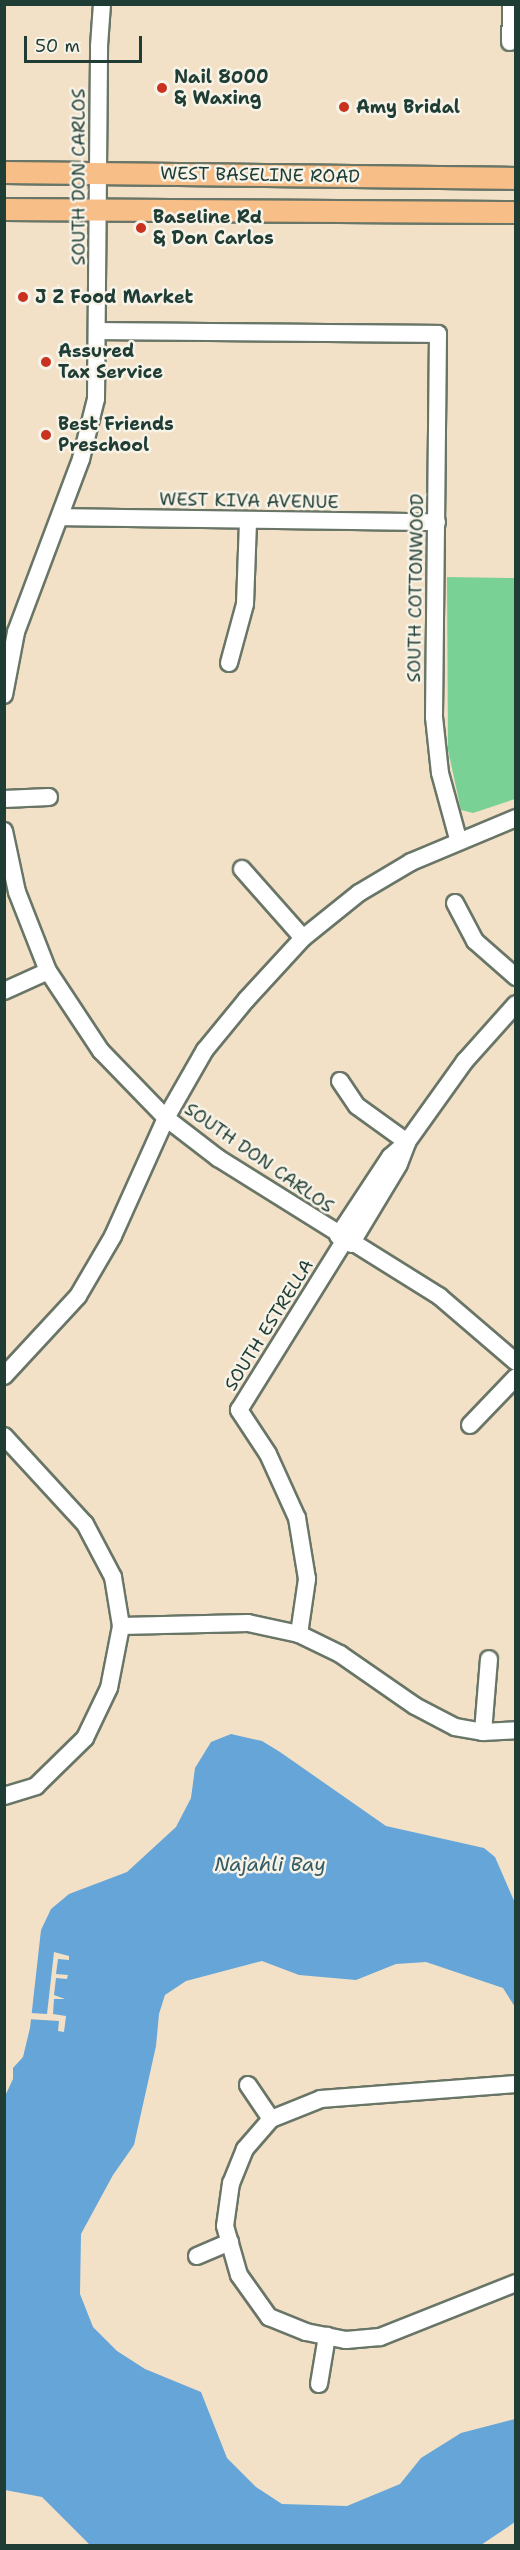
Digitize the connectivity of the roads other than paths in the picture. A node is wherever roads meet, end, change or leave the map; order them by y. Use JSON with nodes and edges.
{"nodes":[{"id":1,"x":102,"y":4,"type":"edge"},
{"id":2,"x":511,"y":4,"type":"edge"},
{"id":3,"x":510,"y":42,"type":"dead end"},
{"id":4,"x":4,"y":172,"type":"edge"},
{"id":5,"x":98,"y":173,"type":"junction"},
{"id":6,"x":516,"y":178,"type":"edge"},
{"id":7,"x":98,"y":208,"type":"junction"},
{"id":8,"x":4,"y":209,"type":"edge"},
{"id":9,"x":516,"y":212,"type":"edge"},
{"id":10,"x":99,"y":332,"type":"junction"},
{"id":11,"x":60,"y":517,"type":"junction"},
{"id":12,"x":248,"y":522,"type":"junction"},
{"id":13,"x":437,"y":522,"type":"junction"},
{"id":14,"x":10,"y":632,"type":"edge"},
{"id":15,"x":229,"y":663,"type":"dead end"},
{"id":16,"x":4,"y":695,"type":"edge"},
{"id":17,"x":49,"y":796,"type":"dead end"},
{"id":18,"x":4,"y":799,"type":"edge"},
{"id":19,"x":516,"y":818,"type":"edge"},
{"id":20,"x":4,"y":831,"type":"edge"},
{"id":21,"x":458,"y":839,"type":"junction"},
{"id":22,"x":242,"y":869,"type":"dead end"},
{"id":23,"x":455,"y":903,"type":"dead end"},
{"id":24,"x":303,"y":938,"type":"junction"},
{"id":25,"x":48,"y":971,"type":"junction"},
{"id":26,"x":516,"y":977,"type":"edge"},
{"id":27,"x":4,"y":991,"type":"edge"},
{"id":28,"x":516,"y":1004,"type":"edge"},
{"id":29,"x":340,"y":1081,"type":"dead end"},
{"id":30,"x":166,"y":1118,"type":"junction"},
{"id":31,"x":407,"y":1142,"type":"junction"},
{"id":32,"x":344,"y":1240,"type":"junction"},
{"id":33,"x":516,"y":1362,"type":"edge"},
{"id":34,"x":4,"y":1376,"type":"edge"},
{"id":35,"x":516,"y":1377,"type":"edge"},
{"id":36,"x":470,"y":1425,"type":"dead end"},
{"id":37,"x":4,"y":1436,"type":"edge"},
{"id":38,"x":122,"y":1626,"type":"junction"},
{"id":39,"x":299,"y":1634,"type":"junction"},
{"id":40,"x":489,"y":1659,"type":"dead end"},
{"id":41,"x":516,"y":1730,"type":"edge"},
{"id":42,"x":483,"y":1732,"type":"junction"},
{"id":43,"x":4,"y":1796,"type":"edge"},
{"id":44,"x":516,"y":2084,"type":"edge"},
{"id":45,"x":248,"y":2085,"type":"dead end"},
{"id":46,"x":271,"y":2119,"type":"junction"},
{"id":47,"x":230,"y":2242,"type":"junction"},
{"id":48,"x":197,"y":2256,"type":"dead end"},
{"id":49,"x":516,"y":2283,"type":"edge"},
{"id":50,"x":327,"y":2336,"type":"junction"},
{"id":51,"x":319,"y":2384,"type":"dead end"}],
"edges":[{"from":1,"to":5,"type":"street","name":"SOUTH DON CARLOS"},
{"from":2,"to":3,"type":"street"},
{"from":4,"to":5,"type":"main road","name":"WEST BASELINE ROAD"},
{"from":5,"to":6,"type":"main road","name":"WEST BASELINE ROAD"},
{"from":5,"to":7,"type":"street","name":"SOUTH DON CARLOS"},
{"from":7,"to":8,"type":"main road","name":"WEST BASELINE ROAD"},
{"from":7,"to":9,"type":"main road","name":"WEST BASELINE ROAD"},
{"from":7,"to":10,"type":"street","name":"SOUTH DON CARLOS"},
{"from":10,"to":11,"type":"street","name":"SOUTH DON CARLOS"},
{"from":10,"to":13,"type":"street","name":"SOUTH COTTONWOOD"},
{"from":11,"to":12,"type":"street","name":"WEST KIVA AVENUE"},
{"from":11,"to":14,"type":"street","name":"SOUTH DON CARLOS"},
{"from":12,"to":13,"type":"street","name":"WEST KIVA AVENUE"},
{"from":12,"to":15,"type":"street"},
{"from":13,"to":21,"type":"street","name":"SOUTH COTTONWOOD"},
{"from":14,"to":16,"type":"street","name":"SOUTH DON CARLOS"},
{"from":17,"to":18,"type":"street"},
{"from":19,"to":21,"type":"street"},
{"from":20,"to":25,"type":"street","name":"SOUTH DON CARLOS"},
{"from":21,"to":24,"type":"street"},
{"from":22,"to":24,"type":"street"},
{"from":23,"to":26,"type":"street"},
{"from":24,"to":30,"type":"street"},
{"from":25,"to":27,"type":"street"},
{"from":25,"to":30,"type":"street","name":"SOUTH DON CARLOS"},
{"from":28,"to":31,"type":"street"},
{"from":29,"to":31,"type":"street"},
{"from":30,"to":32,"type":"street","name":"SOUTH DON CARLOS"},
{"from":30,"to":34,"type":"street"},
{"from":31,"to":32,"type":"street"},
{"from":32,"to":33,"type":"street","name":"SOUTH DON CARLOS"},
{"from":32,"to":39,"type":"street","name":"SOUTH ESTRELLA"},
{"from":35,"to":36,"type":"street"},
{"from":37,"to":38,"type":"street"},
{"from":38,"to":39,"type":"street"},
{"from":38,"to":43,"type":"street"},
{"from":39,"to":42,"type":"street"},
{"from":40,"to":42,"type":"street"},
{"from":41,"to":42,"type":"street"},
{"from":44,"to":46,"type":"street"},
{"from":45,"to":46,"type":"street"},
{"from":46,"to":47,"type":"street"},
{"from":47,"to":48,"type":"street"},
{"from":47,"to":50,"type":"street"},
{"from":49,"to":50,"type":"street"},
{"from":50,"to":51,"type":"street"}]}
